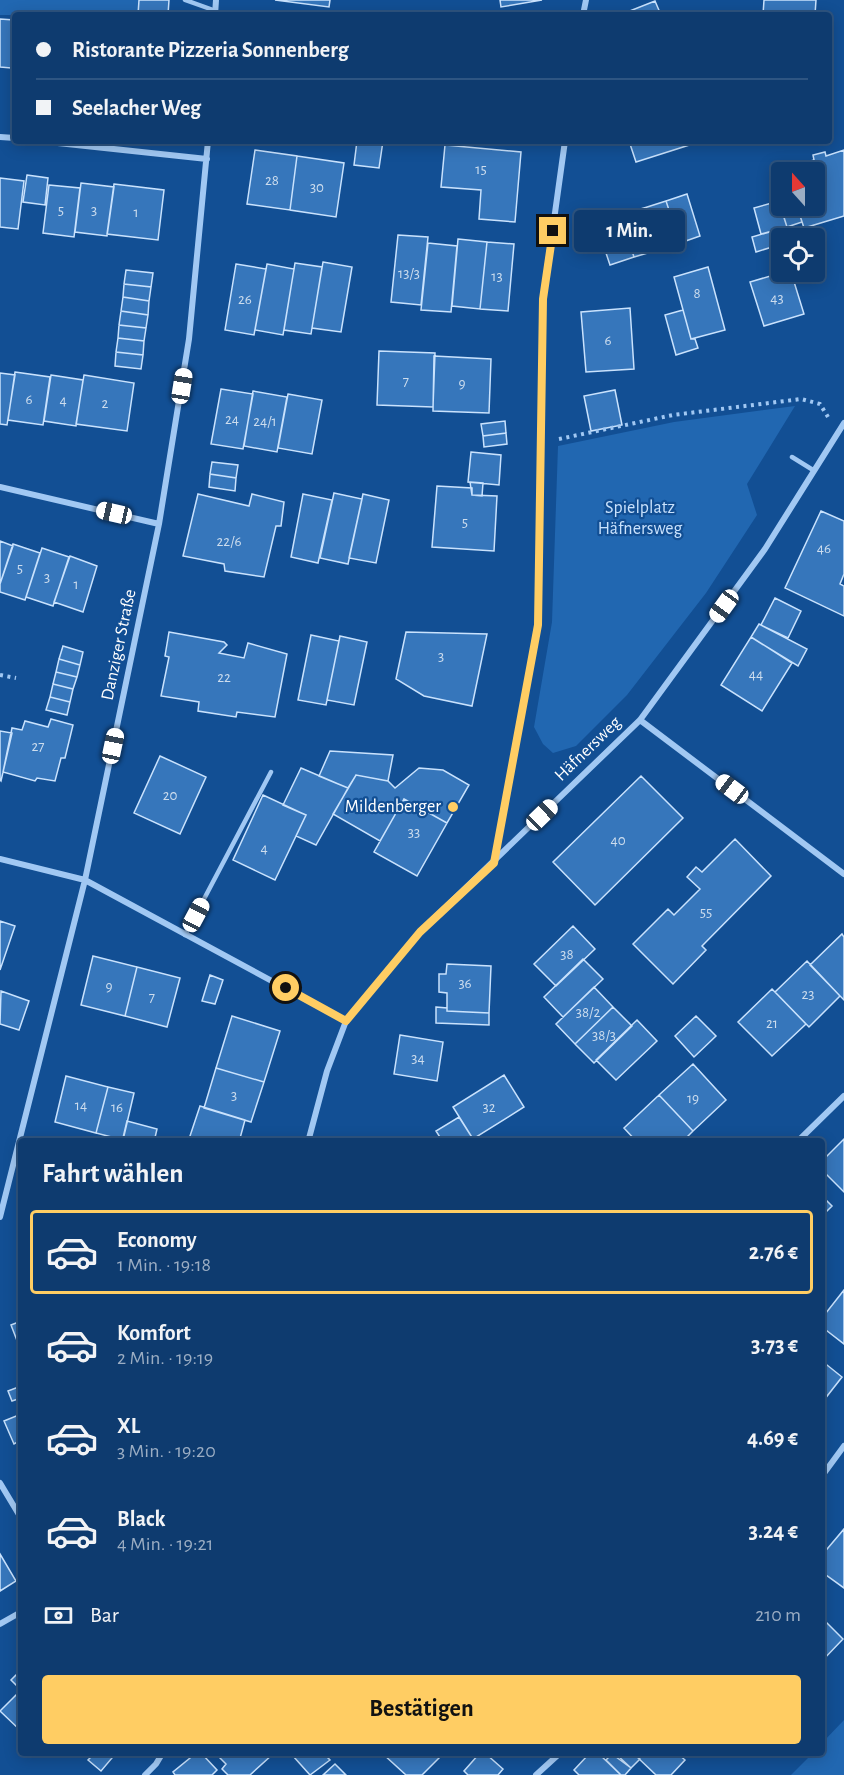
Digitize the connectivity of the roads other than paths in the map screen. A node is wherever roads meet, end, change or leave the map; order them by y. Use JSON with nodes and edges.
{"nodes":[{"id":1,"x":185,"y":0,"type":"edge"},
{"id":2,"x":214,"y":12,"type":"edge"},
{"id":3,"x":67,"y":144,"type":"edge"},
{"id":4,"x":208,"y":144,"type":"edge"},
{"id":5,"x":566,"y":144,"type":"edge"},
{"id":6,"x":207,"y":159,"type":"junction"},
{"id":7,"x":844,"y":423,"type":"edge"},
{"id":8,"x":792,"y":457,"type":"dead end"},
{"id":9,"x":813,"y":471,"type":"junction"},
{"id":10,"x":0,"y":487,"type":"edge"},
{"id":11,"x":159,"y":524,"type":"junction"},
{"id":12,"x":640,"y":720,"type":"junction"},
{"id":13,"x":271,"y":772,"type":"dead end"},
{"id":14,"x":0,"y":859,"type":"edge"},
{"id":15,"x":494,"y":863,"type":"junction"},
{"id":16,"x":844,"y":874,"type":"edge"},
{"id":17,"x":85,"y":880,"type":"junction"},
{"id":18,"x":185,"y":935,"type":"junction"},
{"id":19,"x":346,"y":1021,"type":"junction"},
{"id":20,"x":844,"y":1096,"type":"edge"},
{"id":21,"x":20,"y":1138,"type":"edge"},
{"id":22,"x":309,"y":1138,"type":"edge"},
{"id":23,"x":801,"y":1138,"type":"edge"},
{"id":24,"x":18,"y":1146,"type":"edge"},
{"id":25,"x":0,"y":1217,"type":"edge"},
{"id":26,"x":844,"y":1446,"type":"edge"},
{"id":27,"x":825,"y":1472,"type":"edge"},
{"id":28,"x":0,"y":1483,"type":"edge"},
{"id":29,"x":18,"y":1513,"type":"edge"},
{"id":30,"x":18,"y":1614,"type":"edge"},
{"id":31,"x":0,"y":1624,"type":"edge"},
{"id":32,"x":160,"y":1756,"type":"edge"},
{"id":33,"x":557,"y":1756,"type":"edge"},
{"id":34,"x":145,"y":1775,"type":"edge"},
{"id":35,"x":536,"y":1775,"type":"edge"}],
"edges":[{"from":1,"to":2,"type":"lane"},
{"from":3,"to":6,"type":"street"},
{"from":4,"to":6,"type":"street","name":"Danziger Straße"},
{"from":5,"to":15,"type":"street"},
{"from":6,"to":11,"type":"street","name":"Danziger Straße"},
{"from":7,"to":9,"type":"street","name":"Häfnersweg"},
{"from":8,"to":9,"type":"lane"},
{"from":9,"to":12,"type":"street","name":"Häfnersweg"},
{"from":10,"to":11,"type":"street"},
{"from":11,"to":17,"type":"street","name":"Danziger Straße"},
{"from":12,"to":15,"type":"street","name":"Häfnersweg"},
{"from":12,"to":16,"type":"street"},
{"from":13,"to":18,"type":"lane"},
{"from":14,"to":17,"type":"street"},
{"from":15,"to":19,"type":"street","name":"Häfnersweg"},
{"from":17,"to":18,"type":"street"},
{"from":17,"to":21,"type":"street","name":"Danziger Straße"},
{"from":18,"to":19,"type":"street"},
{"from":19,"to":22,"type":"street","name":"Häfnersweg"},
{"from":20,"to":23,"type":"street"},
{"from":24,"to":25,"type":"street","name":"Danziger Straße"},
{"from":26,"to":27,"type":"street"},
{"from":28,"to":29,"type":"street"},
{"from":30,"to":31,"type":"street"},
{"from":32,"to":34,"type":"street"},
{"from":33,"to":35,"type":"street"}]}
